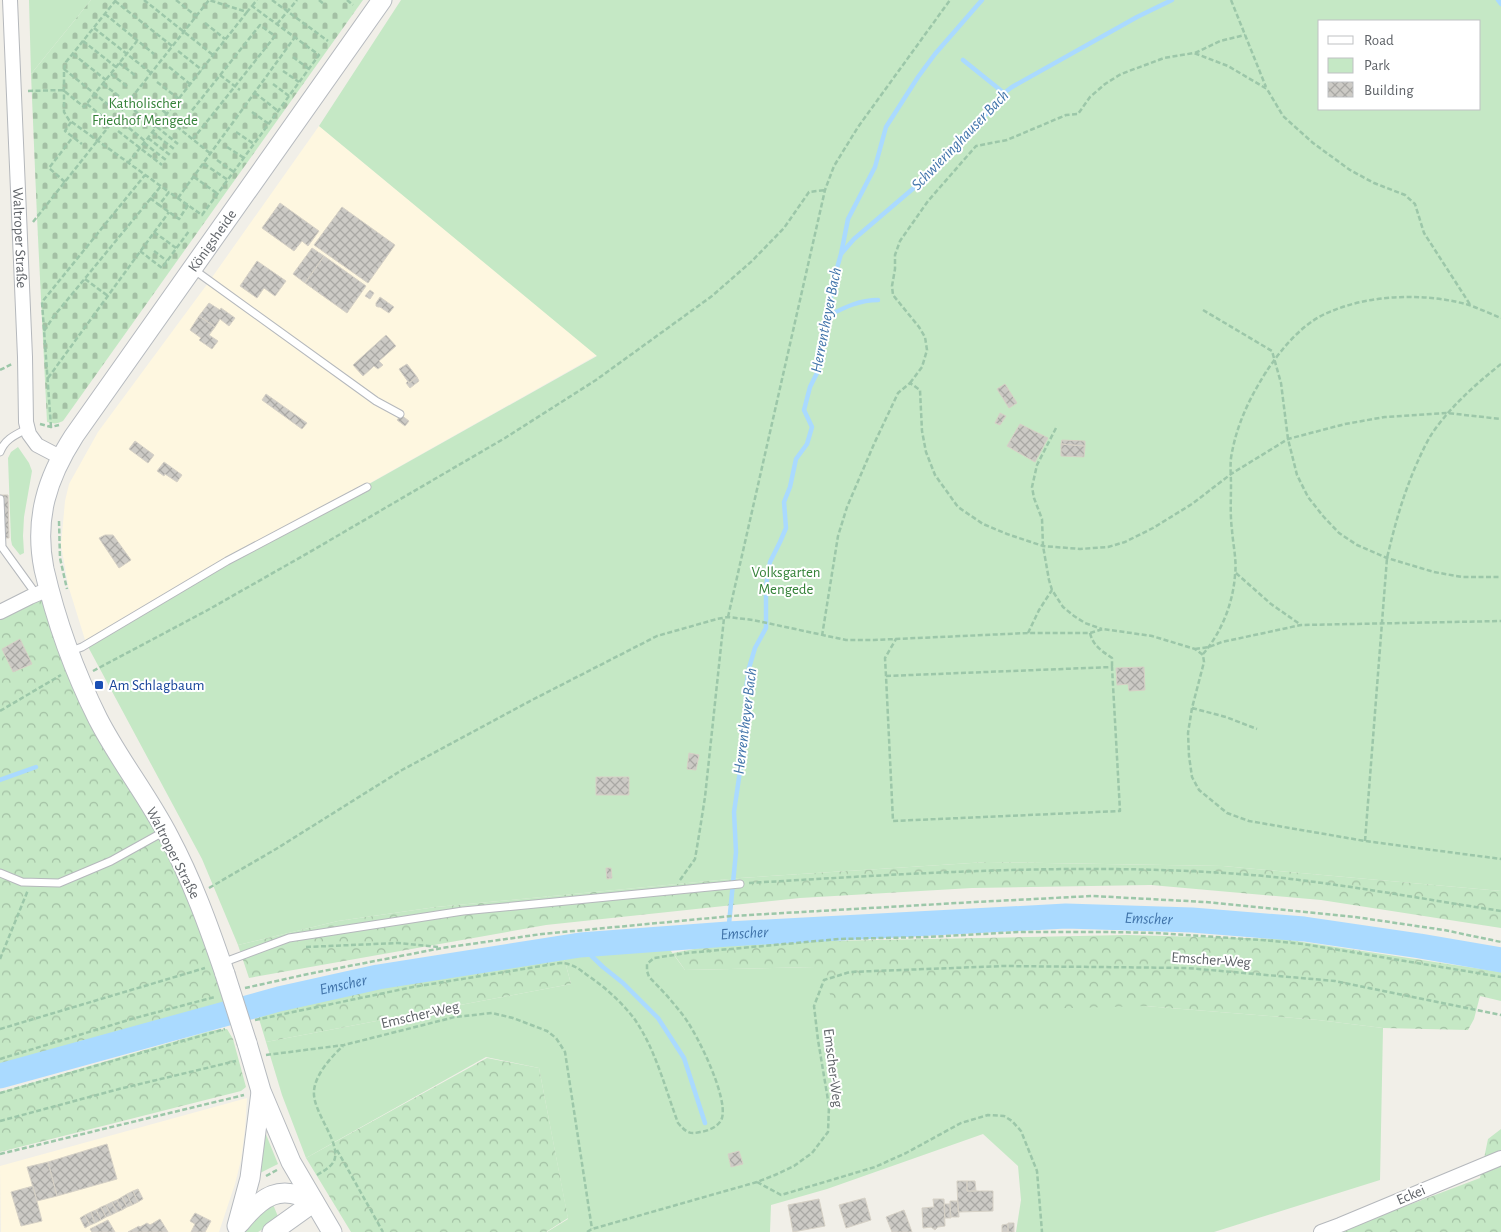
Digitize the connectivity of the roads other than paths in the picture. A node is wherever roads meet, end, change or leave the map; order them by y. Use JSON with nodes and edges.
{"nodes":[{"id":1,"x":10,"y":0,"type":"edge"},
{"id":2,"x":382,"y":0,"type":"edge"},
{"id":3,"x":192,"y":269,"type":"junction"},
{"id":4,"x":400,"y":414,"type":"dead end"},
{"id":5,"x":27,"y":425,"type":"junction"},
{"id":6,"x":0,"y":452,"type":"edge"},
{"id":7,"x":60,"y":457,"type":"junction"},
{"id":8,"x":49,"y":485,"type":"joint"},
{"id":9,"x":367,"y":487,"type":"dead end"},
{"id":10,"x":0,"y":499,"type":"edge"},
{"id":11,"x":1,"y":546,"type":"edge"},
{"id":12,"x":42,"y":592,"type":"junction"},
{"id":13,"x":0,"y":612,"type":"edge"},
{"id":14,"x":68,"y":652,"type":"junction"},
{"id":15,"x":166,"y":831,"type":"junction"},
{"id":16,"x":0,"y":873,"type":"edge"},
{"id":17,"x":740,"y":884,"type":"road end"},
{"id":18,"x":223,"y":968,"type":"junction"},
{"id":19,"x":261,"y":1091,"type":"junction"},
{"id":20,"x":1501,"y":1158,"type":"edge"},
{"id":21,"x":314,"y":1202,"type":"junction"},
{"id":22,"x":235,"y":1229,"type":"edge"},
{"id":23,"x":272,"y":1232,"type":"edge"},
{"id":24,"x":332,"y":1232,"type":"edge"},
{"id":25,"x":1321,"y":1232,"type":"edge"}],
"edges":[{"from":1,"to":5,"type":"street","name":"Waltroper Straße"},
{"from":2,"to":3,"type":"main road","name":"Königsheide"},
{"from":3,"to":4,"type":"lane"},
{"from":3,"to":7,"type":"main road","name":"Königsheide"},
{"from":5,"to":6,"type":"lane"},
{"from":5,"to":7,"type":"street"},
{"from":7,"to":8,"type":"main road","name":"Königsheide"},
{"from":8,"to":12,"type":"main road","name":"Waltroper Straße"},
{"from":9,"to":14,"type":"lane"},
{"from":10,"to":11,"type":"lane"},
{"from":11,"to":12,"type":"lane"},
{"from":12,"to":13,"type":"street"},
{"from":12,"to":14,"type":"main road","name":"Waltroper Straße"},
{"from":14,"to":15,"type":"main road","name":"Waltroper Straße"},
{"from":15,"to":16,"type":"lane"},
{"from":15,"to":18,"type":"main road","name":"Waltroper Straße"},
{"from":17,"to":18,"type":"lane"},
{"from":18,"to":19,"type":"main road","name":"Waltroper Straße","bridge":true},
{"from":19,"to":21,"type":"main road","name":"Waltroper Straße"},
{"from":19,"to":22,"type":"main road"},
{"from":20,"to":25,"type":"street","name":"Eckei"},
{"from":21,"to":22,"type":"main road"},
{"from":21,"to":23,"type":"main road"},
{"from":21,"to":24,"type":"main road","name":"Waltroper Straße"}]}
